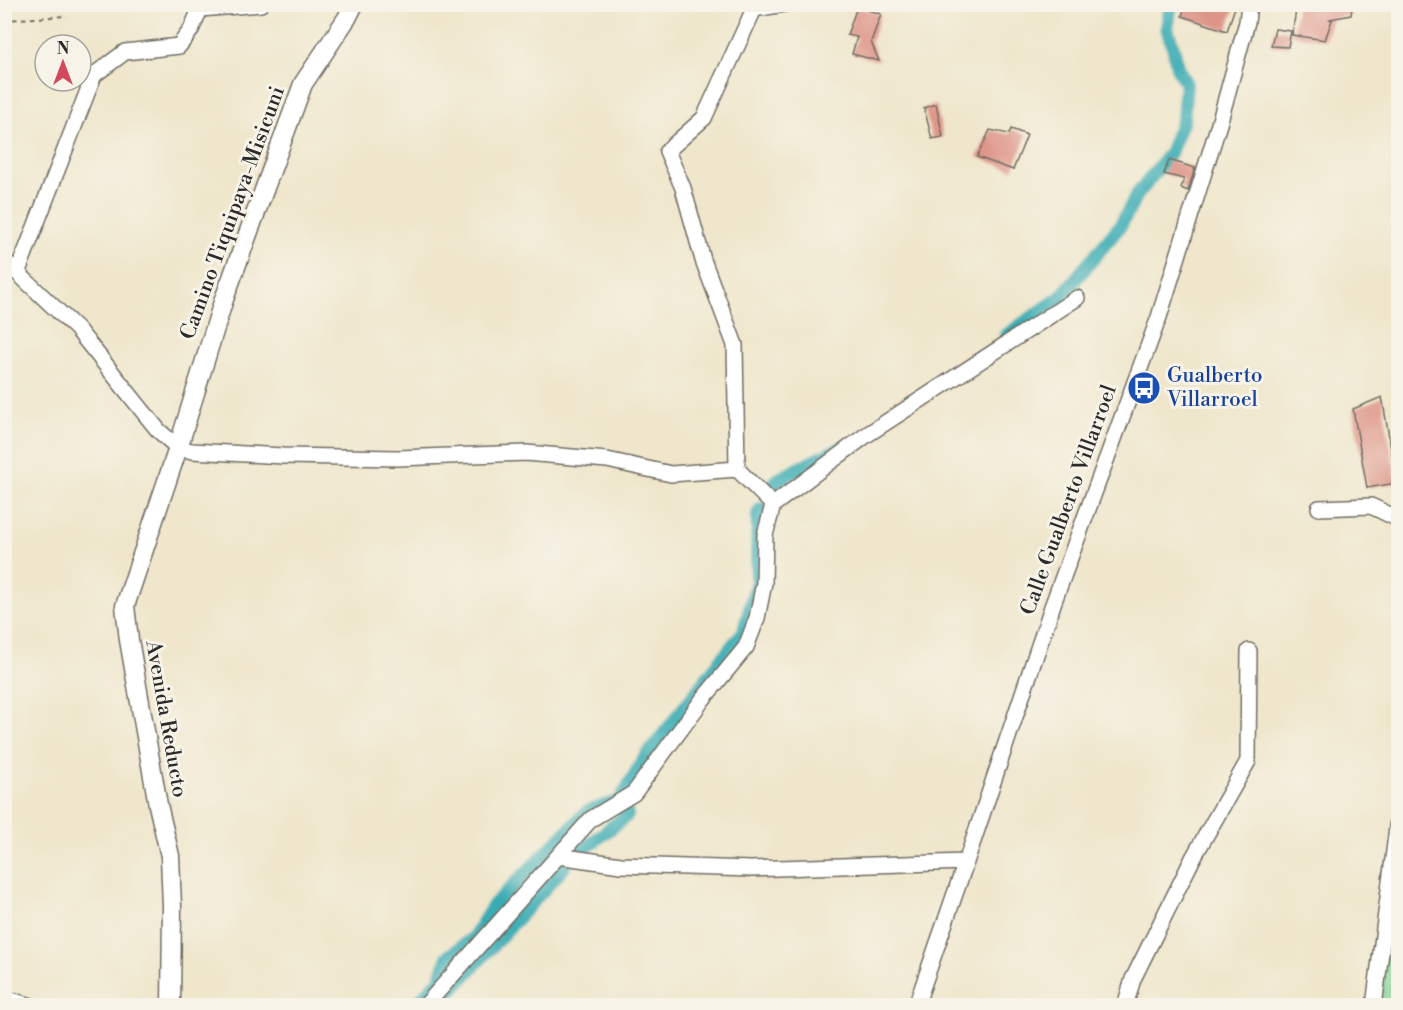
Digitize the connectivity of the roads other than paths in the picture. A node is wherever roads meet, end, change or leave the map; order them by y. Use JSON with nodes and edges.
{"nodes":[{"id":1,"x":261,"y":4,"type":"edge"},
{"id":2,"x":354,"y":4,"type":"edge"},
{"id":3,"x":784,"y":4,"type":"edge"},
{"id":4,"x":1249,"y":4,"type":"edge"},
{"id":5,"x":4,"y":260,"type":"edge"},
{"id":6,"x":18,"y":271,"type":"junction"},
{"id":7,"x":1077,"y":298,"type":"dead end"},
{"id":8,"x":178,"y":447,"type":"junction"},
{"id":9,"x":737,"y":469,"type":"junction"},
{"id":10,"x":773,"y":505,"type":"junction"},
{"id":11,"x":1319,"y":508,"type":"dead end"},
{"id":12,"x":1398,"y":519,"type":"edge"},
{"id":13,"x":1249,"y":651,"type":"dead end"},
{"id":14,"x":1398,"y":820,"type":"edge"},
{"id":15,"x":558,"y":856,"type":"junction"},
{"id":16,"x":966,"y":862,"type":"junction"},
{"id":17,"x":4,"y":998,"type":"edge"},
{"id":18,"x":31,"y":1005,"type":"edge"},
{"id":19,"x":171,"y":1005,"type":"edge"},
{"id":20,"x":425,"y":1005,"type":"edge"},
{"id":21,"x":916,"y":1005,"type":"edge"},
{"id":22,"x":1125,"y":1005,"type":"edge"},
{"id":23,"x":1374,"y":1005,"type":"edge"}],
"edges":[{"from":1,"to":6,"type":"street"},
{"from":2,"to":8,"type":"main road","name":"Camino Tiquipaya-Misicuni"},
{"from":3,"to":9,"type":"street"},
{"from":4,"to":16,"type":"street","name":"Calle Gualberto Villarroel"},
{"from":5,"to":6,"type":"street"},
{"from":6,"to":8,"type":"street"},
{"from":7,"to":10,"type":"street"},
{"from":8,"to":9,"type":"street"},
{"from":8,"to":19,"type":"main road","name":"Avenida Reducto"},
{"from":9,"to":10,"type":"street"},
{"from":10,"to":15,"type":"street"},
{"from":11,"to":12,"type":"street"},
{"from":13,"to":22,"type":"street"},
{"from":14,"to":23,"type":"street"},
{"from":15,"to":16,"type":"street"},
{"from":15,"to":20,"type":"street"},
{"from":16,"to":21,"type":"street","name":"Calle Gualberto Villarroel"},
{"from":17,"to":18,"type":"street"}]}
